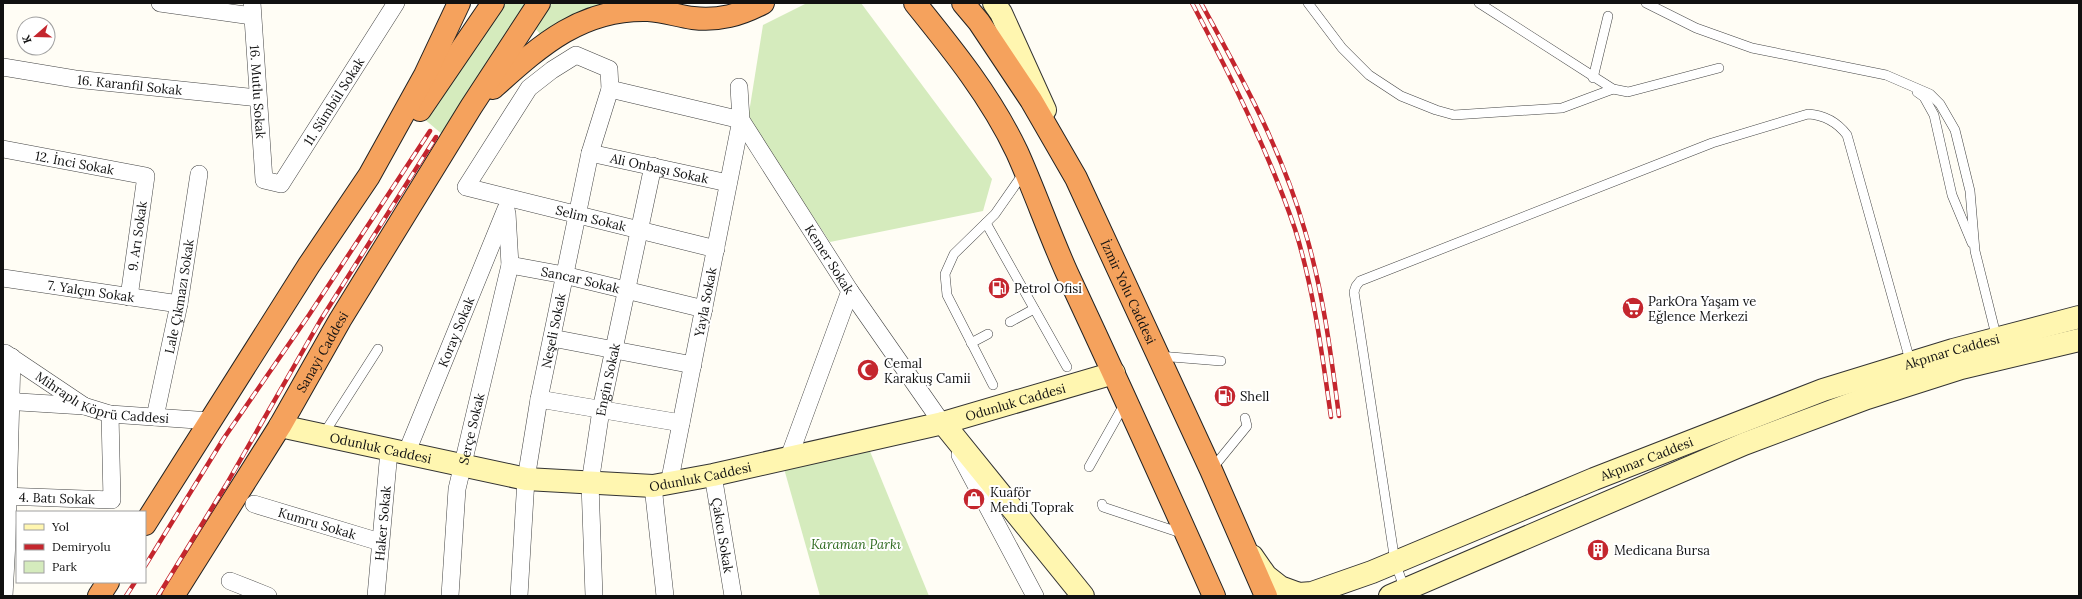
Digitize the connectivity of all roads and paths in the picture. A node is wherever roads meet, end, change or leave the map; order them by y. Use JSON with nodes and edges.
{"nodes":[{"id":1,"x":160,"y":3,"type":"edge"},
{"id":2,"x":396,"y":3,"type":"edge"},
{"id":3,"x":459,"y":3,"type":"edge"},
{"id":4,"x":493,"y":3,"type":"edge"},
{"id":5,"x":540,"y":3,"type":"edge"},
{"id":6,"x":763,"y":3,"type":"edge"},
{"id":7,"x":899,"y":3,"type":"edge"},
{"id":8,"x":915,"y":3,"type":"edge"},
{"id":9,"x":964,"y":3,"type":"edge"},
{"id":10,"x":1308,"y":3,"type":"edge"},
{"id":11,"x":1479,"y":3,"type":"edge"},
{"id":12,"x":1646,"y":3,"type":"edge"},
{"id":13,"x":999,"y":6,"type":"edge"},
{"id":14,"x":252,"y":10,"type":"edge"},
{"id":15,"x":1608,"y":16,"type":"dead end"},
{"id":16,"x":3,"y":67,"type":"edge"},
{"id":17,"x":1720,"y":68,"type":"dead end"},
{"id":18,"x":1593,"y":78,"type":"junction"},
{"id":19,"x":1906,"y":83,"type":"junction"},
{"id":20,"x":740,"y":87,"type":"dead end"},
{"id":21,"x":610,"y":89,"type":"junction"},
{"id":22,"x":1613,"y":89,"type":"junction"},
{"id":23,"x":258,"y":98,"type":"junction"},
{"id":24,"x":471,"y":107,"type":"junction"},
{"id":25,"x":741,"y":120,"type":"junction"},
{"id":26,"x":1003,"y":126,"type":"junction"},
{"id":27,"x":3,"y":149,"type":"edge"},
{"id":28,"x":590,"y":153,"type":"junction"},
{"id":29,"x":653,"y":166,"type":"junction"},
{"id":30,"x":1025,"y":171,"type":"junction"},
{"id":31,"x":199,"y":174,"type":"dead end"},
{"id":32,"x":146,"y":176,"type":"joint"},
{"id":33,"x":1076,"y":178,"type":"junction"},
{"id":34,"x":264,"y":180,"type":"joint"},
{"id":35,"x":728,"y":183,"type":"junction"},
{"id":36,"x":466,"y":187,"type":"joint"},
{"id":37,"x":577,"y":215,"type":"junction"},
{"id":38,"x":986,"y":223,"type":"junction"},
{"id":39,"x":638,"y":230,"type":"junction"},
{"id":40,"x":716,"y":249,"type":"junction"},
{"id":41,"x":1975,"y":251,"type":"junction"},
{"id":42,"x":309,"y":265,"type":"junction"},
{"id":43,"x":510,"y":265,"type":"junction"},
{"id":44,"x":564,"y":275,"type":"junction"},
{"id":45,"x":3,"y":278,"type":"edge"},
{"id":46,"x":627,"y":290,"type":"junction"},
{"id":47,"x":850,"y":291,"type":"junction"},
{"id":48,"x":129,"y":296,"type":"junction"},
{"id":49,"x":179,"y":304,"type":"junction"},
{"id":50,"x":704,"y":309,"type":"junction"},
{"id":51,"x":1034,"y":309,"type":"junction"},
{"id":52,"x":2079,"y":317,"type":"edge"},
{"id":53,"x":1010,"y":322,"type":"dead end"},
{"id":54,"x":988,"y":334,"type":"dead end"},
{"id":55,"x":552,"y":338,"type":"junction"},
{"id":56,"x":2079,"y":340,"type":"edge"},
{"id":57,"x":971,"y":343,"type":"junction"},
{"id":58,"x":378,"y":349,"type":"dead end"},
{"id":59,"x":1999,"y":349,"type":"junction"},
{"id":60,"x":614,"y":350,"type":"junction"},
{"id":61,"x":7,"y":354,"type":"edge"},
{"id":62,"x":1157,"y":356,"type":"junction"},
{"id":63,"x":1221,"y":361,"type":"dead end"},
{"id":64,"x":693,"y":365,"type":"junction"},
{"id":65,"x":1067,"y":367,"type":"dead end"},
{"id":66,"x":1914,"y":372,"type":"junction"},
{"id":67,"x":1114,"y":373,"type":"junction"},
{"id":68,"x":993,"y":385,"type":"dead end"},
{"id":69,"x":539,"y":399,"type":"junction"},
{"id":70,"x":1126,"y":400,"type":"junction"},
{"id":71,"x":7,"y":401,"type":"edge"},
{"id":72,"x":84,"y":406,"type":"junction"},
{"id":73,"x":601,"y":410,"type":"junction"},
{"id":74,"x":110,"y":414,"type":"junction"},
{"id":75,"x":155,"y":417,"type":"junction"},
{"id":76,"x":1245,"y":418,"type":"dead end"},
{"id":77,"x":211,"y":421,"type":"junction"},
{"id":78,"x":682,"y":423,"type":"junction"},
{"id":79,"x":943,"y":423,"type":"junction"},
{"id":80,"x":280,"y":426,"type":"junction"},
{"id":81,"x":322,"y":436,"type":"junction"},
{"id":82,"x":398,"y":452,"type":"junction"},
{"id":83,"x":790,"y":457,"type":"junction"},
{"id":84,"x":462,"y":466,"type":"junction"},
{"id":85,"x":1089,"y":467,"type":"dead end"},
{"id":86,"x":1211,"y":470,"type":"junction"},
{"id":87,"x":713,"y":475,"type":"junction"},
{"id":88,"x":526,"y":479,"type":"junction"},
{"id":89,"x":590,"y":483,"type":"junction"},
{"id":90,"x":661,"y":485,"type":"junction"},
{"id":91,"x":6,"y":496,"type":"edge"},
{"id":92,"x":254,"y":504,"type":"dead end"},
{"id":93,"x":1102,"y":504,"type":"dead end"},
{"id":94,"x":146,"y":522,"type":"edge"},
{"id":95,"x":1186,"y":534,"type":"junction"},
{"id":96,"x":1241,"y":540,"type":"junction"},
{"id":97,"x":5,"y":541,"type":"edge"},
{"id":98,"x":380,"y":542,"type":"junction"},
{"id":99,"x":1395,"y":562,"type":"junction"},
{"id":100,"x":230,"y":580,"type":"dead end"},
{"id":101,"x":107,"y":583,"type":"edge"},
{"id":102,"x":1397,"y":593,"type":"edge"},
{"id":103,"x":263,"y":595,"type":"edge"},
{"id":104,"x":4,"y":596,"type":"edge"},
{"id":105,"x":99,"y":596,"type":"edge"},
{"id":106,"x":173,"y":596,"type":"edge"},
{"id":107,"x":376,"y":596,"type":"edge"},
{"id":108,"x":450,"y":596,"type":"edge"},
{"id":109,"x":519,"y":596,"type":"edge"},
{"id":110,"x":594,"y":596,"type":"edge"},
{"id":111,"x":665,"y":596,"type":"edge"},
{"id":112,"x":733,"y":596,"type":"edge"},
{"id":113,"x":1035,"y":596,"type":"edge"},
{"id":114,"x":1083,"y":596,"type":"edge"},
{"id":115,"x":1214,"y":596,"type":"edge"},
{"id":116,"x":1266,"y":596,"type":"edge"}],
"edges":[{"from":1,"to":14,"type":"street"},
{"from":2,"to":34,"type":"street","name":"11. Sümbül Sokak"},
{"from":3,"to":42,"type":"highway"},
{"from":4,"to":42,"type":"highway"},
{"from":5,"to":24,"type":"highway","name":"Sanayi Caddesi"},
{"from":6,"to":24,"type":"highway"},
{"from":7,"to":26,"type":"highway"},
{"from":8,"to":26,"type":"highway"},
{"from":9,"to":33,"type":"highway","name":"İzmir Yolu Caddesi"},
{"from":10,"to":22,"type":"lane"},
{"from":11,"to":18,"type":"lane"},
{"from":12,"to":19,"type":"lane"},
{"from":13,"to":33,"type":"street"},
{"from":14,"to":23,"type":"street","name":"16. Mutlu Sokak"},
{"from":15,"to":18,"type":"lane"},
{"from":16,"to":23,"type":"street","name":"16. Karanfil Sokak"},
{"from":17,"to":22,"type":"lane"},
{"from":18,"to":22,"type":"lane"},
{"from":19,"to":41,"type":"lane"},
{"from":19,"to":41,"type":"lane"},
{"from":20,"to":25,"type":"street"},
{"from":21,"to":25,"type":"street"},
{"from":21,"to":28,"type":"street","name":"Neşeli Sokak"},
{"from":21,"to":36,"type":"street","name":"Neşeli Sokak"},
{"from":23,"to":34,"type":"street","name":"16. Mutlu Sokak"},
{"from":24,"to":80,"type":"highway","name":"Sanayi Caddesi"},
{"from":25,"to":35,"type":"street","name":"Yayla Sokak"},
{"from":25,"to":47,"type":"street","name":"Kemer Sokak"},
{"from":26,"to":30,"type":"highway"},
{"from":27,"to":32,"type":"street","name":"12. İnci Sokak"},
{"from":28,"to":29,"type":"street","name":"Ali Onbaşı Sokak"},
{"from":28,"to":37,"type":"street","name":"Neşeli Sokak"},
{"from":29,"to":35,"type":"street","name":"Ali Onbaşı Sokak"},
{"from":29,"to":39,"type":"street","name":"Engin Sokak"},
{"from":30,"to":38,"type":"lane"},
{"from":30,"to":67,"type":"highway"},
{"from":31,"to":49,"type":"street","name":"Lale Çıkmazı Sokak"},
{"from":32,"to":48,"type":"street","name":"9. Arı Sokak"},
{"from":33,"to":62,"type":"highway","name":"İzmir Yolu Caddesi"},
{"from":35,"to":40,"type":"street","name":"Yayla Sokak"},
{"from":36,"to":37,"type":"street","name":"Selim Sokak"},
{"from":37,"to":39,"type":"street","name":"Selim Sokak"},
{"from":37,"to":44,"type":"street","name":"Neşeli Sokak"},
{"from":38,"to":51,"type":"lane"},
{"from":38,"to":57,"type":"lane"},
{"from":39,"to":40,"type":"street","name":"Selim Sokak"},
{"from":39,"to":46,"type":"street","name":"Engin Sokak"},
{"from":40,"to":50,"type":"street","name":"Yayla Sokak"},
{"from":41,"to":59,"type":"lane"},
{"from":42,"to":77,"type":"highway"},
{"from":43,"to":44,"type":"street","name":"Sancar Sokak"},
{"from":43,"to":82,"type":"street","name":"Koray Sokak"},
{"from":43,"to":84,"type":"street","name":"Serçe Sokak"},
{"from":44,"to":46,"type":"street","name":"Sancar Sokak"},
{"from":44,"to":55,"type":"street","name":"Neşeli Sokak"},
{"from":45,"to":48,"type":"street","name":"7. Yalçın Sokak"},
{"from":46,"to":50,"type":"street","name":"Sancar Sokak"},
{"from":46,"to":60,"type":"street","name":"Engin Sokak"},
{"from":47,"to":79,"type":"street","name":"Kemer Sokak"},
{"from":47,"to":83,"type":"street"},
{"from":48,"to":49,"type":"street","name":"7. Yalçın Sokak"},
{"from":49,"to":75,"type":"street","name":"Lale Çıkmazı Sokak"},
{"from":50,"to":64,"type":"street","name":"Yayla Sokak"},
{"from":51,"to":53,"type":"lane"},
{"from":51,"to":65,"type":"lane"},
{"from":52,"to":59,"type":"street","name":"Akpınar Caddesi"},
{"from":54,"to":57,"type":"lane"},
{"from":55,"to":60,"type":"street"},
{"from":55,"to":69,"type":"street","name":"Neşeli Sokak"},
{"from":56,"to":59,"type":"street","name":"Akpınar Caddesi"},
{"from":57,"to":68,"type":"lane"},
{"from":58,"to":81,"type":"lane"},
{"from":59,"to":66,"type":"street","name":"Akpınar Caddesi"},
{"from":60,"to":64,"type":"street"},
{"from":60,"to":73,"type":"street","name":"Engin Sokak"},
{"from":61,"to":71,"type":"street"},
{"from":61,"to":72,"type":"street","name":"Mihraplı Köprü Caddesi"},
{"from":62,"to":63,"type":"lane"},
{"from":62,"to":86,"type":"highway","name":"İzmir Yolu Caddesi"},
{"from":64,"to":78,"type":"street","name":"Yayla Sokak"},
{"from":66,"to":99,"type":"street","name":"Akpınar Caddesi"},
{"from":66,"to":99,"type":"lane"},
{"from":66,"to":102,"type":"street","name":"Akpınar Caddesi"},
{"from":67,"to":70,"type":"highway"},
{"from":67,"to":79,"type":"street","name":"Odunluk Caddesi"},
{"from":69,"to":73,"type":"street"},
{"from":69,"to":88,"type":"street","name":"Neşeli Sokak"},
{"from":70,"to":85,"type":"lane"},
{"from":70,"to":95,"type":"highway"},
{"from":71,"to":72,"type":"street"},
{"from":71,"to":91,"type":"street"},
{"from":72,"to":74,"type":"street","name":"Mihraplı Köprü Caddesi"},
{"from":73,"to":78,"type":"street"},
{"from":73,"to":89,"type":"street","name":"Engin Sokak"},
{"from":74,"to":75,"type":"street","name":"Mihraplı Köprü Caddesi"},
{"from":74,"to":91,"type":"street","name":"4. Batı Sokak"},
{"from":75,"to":77,"type":"street","name":"Mihraplı Köprü Caddesi"},
{"from":76,"to":86,"type":"lane"},
{"from":77,"to":94,"type":"highway"},
{"from":78,"to":90,"type":"street","name":"Yayla Sokak"},
{"from":79,"to":83,"type":"street","name":"Odunluk Caddesi"},
{"from":79,"to":113,"type":"street","name":"Kemer Sokak"},
{"from":79,"to":114,"type":"street"},
{"from":80,"to":81,"type":"street","name":"Odunluk Caddesi"},
{"from":80,"to":106,"type":"highway","name":"Sanayi Caddesi"},
{"from":81,"to":82,"type":"street","name":"Odunluk Caddesi"},
{"from":82,"to":84,"type":"street","name":"Odunluk Caddesi"},
{"from":82,"to":98,"type":"street","name":"Haker Sokak"},
{"from":83,"to":87,"type":"street","name":"Odunluk Caddesi"},
{"from":84,"to":88,"type":"street","name":"Odunluk Caddesi"},
{"from":84,"to":108,"type":"street","name":"Serçe Sokak"},
{"from":86,"to":96,"type":"highway","name":"İzmir Yolu Caddesi"},
{"from":87,"to":90,"type":"street","name":"Odunluk Caddesi"},
{"from":87,"to":112,"type":"street","name":"Çakıcı Sokak"},
{"from":88,"to":89,"type":"street","name":"Odunluk Caddesi"},
{"from":88,"to":109,"type":"street","name":"Neşeli Sokak"},
{"from":89,"to":90,"type":"street","name":"Odunluk Caddesi"},
{"from":89,"to":110,"type":"street","name":"Engin Sokak"},
{"from":90,"to":111,"type":"street","name":"Yayla Sokak"},
{"from":91,"to":97,"type":"street"},
{"from":92,"to":98,"type":"street","name":"Kumru Sokak"},
{"from":93,"to":95,"type":"lane"},
{"from":95,"to":115,"type":"highway"},
{"from":96,"to":99,"type":"street","name":"Akpınar Caddesi"},
{"from":96,"to":116,"type":"highway","name":"İzmir Yolu Caddesi"},
{"from":97,"to":104,"type":"street"},
{"from":98,"to":107,"type":"street","name":"Haker Sokak"},
{"from":99,"to":102,"type":"lane"},
{"from":100,"to":103,"type":"street"},
{"from":101,"to":105,"type":"highway"}]}
